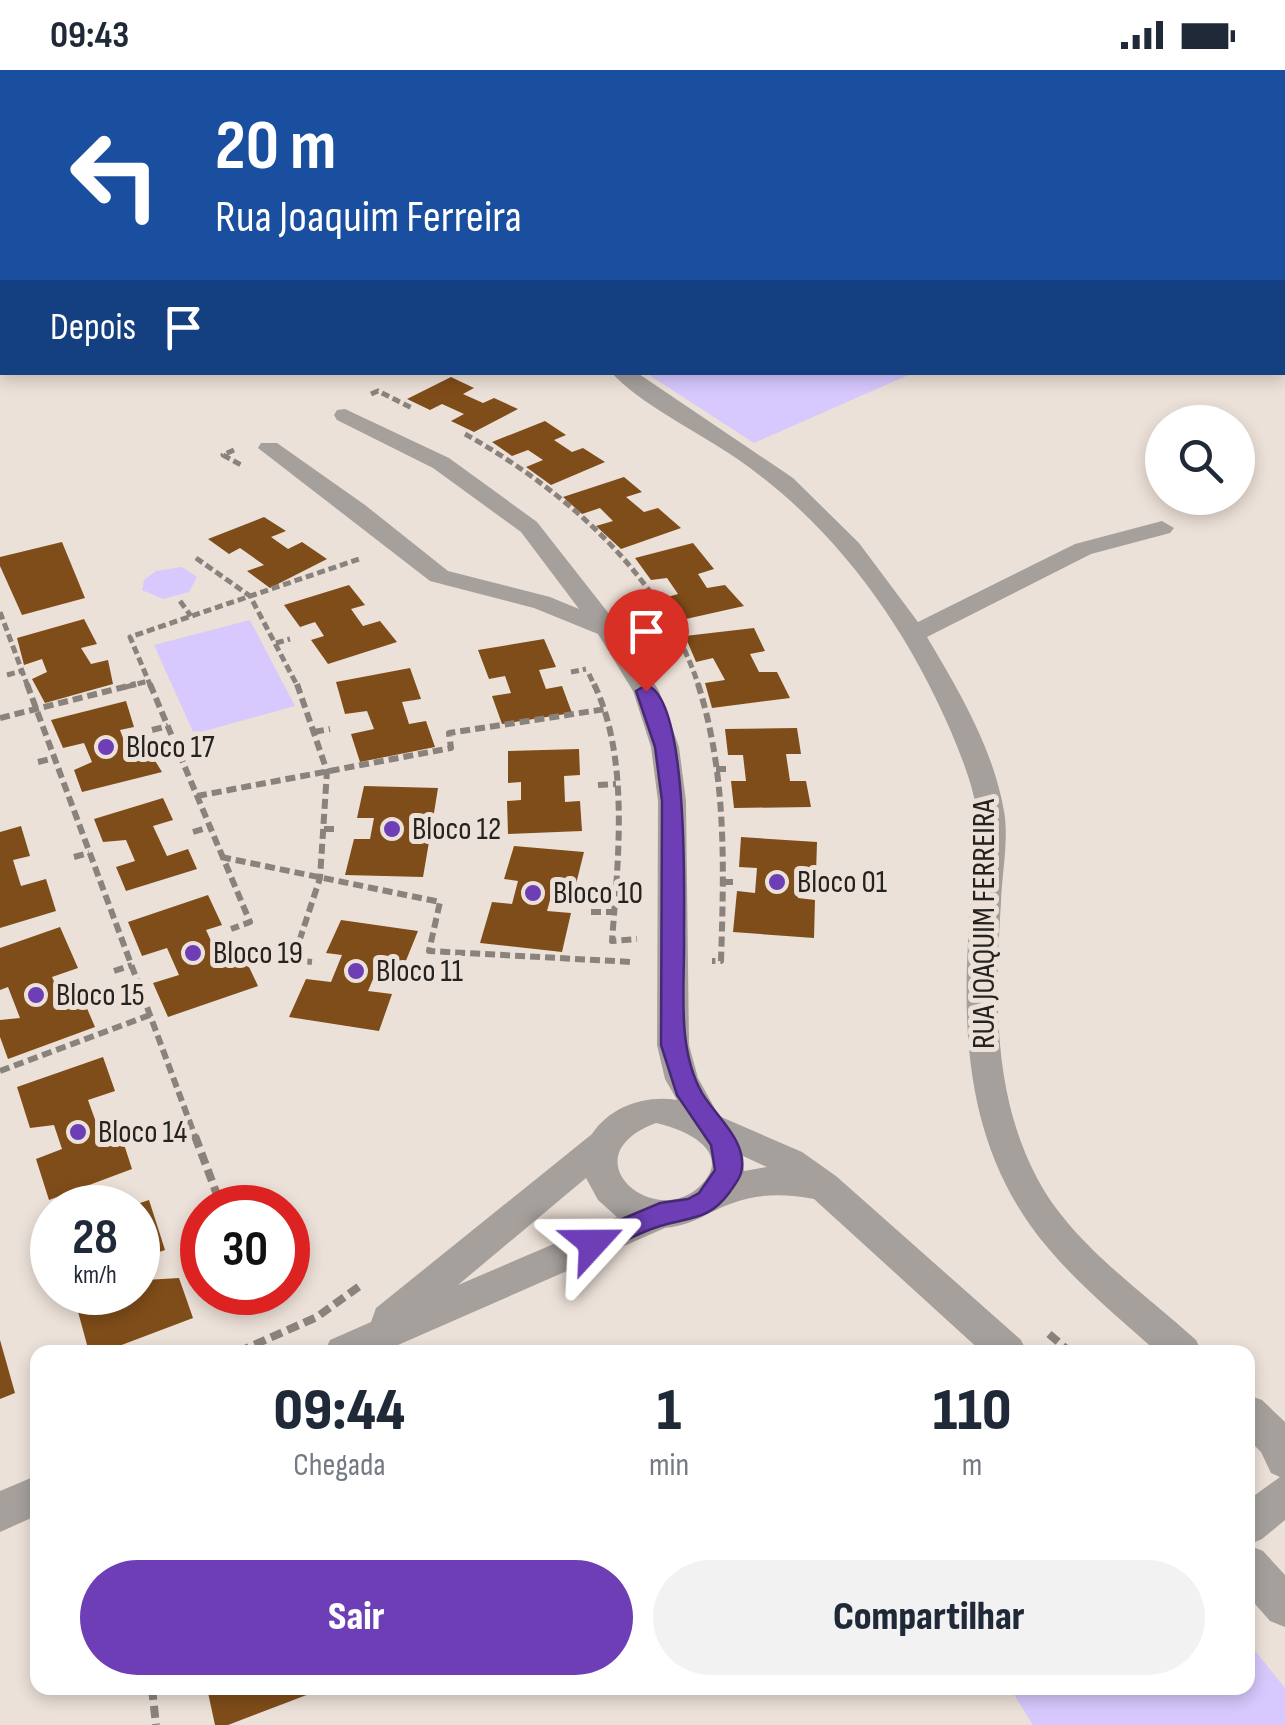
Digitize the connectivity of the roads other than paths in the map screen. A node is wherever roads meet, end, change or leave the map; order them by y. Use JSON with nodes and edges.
{"nodes":[{"id":1,"x":625,"y":375,"type":"edge"},
{"id":2,"x":353,"y":407,"type":"road end"},
{"id":3,"x":270,"y":448,"type":"dead end"},
{"id":4,"x":1162,"y":528,"type":"dead end"},
{"id":5,"x":608,"y":629,"type":"junction"},
{"id":6,"x":912,"y":635,"type":"junction"},
{"id":7,"x":673,"y":1045,"type":"junction"},
{"id":8,"x":636,"y":1114,"type":"junction"},
{"id":9,"x":709,"y":1125,"type":"junction"},
{"id":10,"x":603,"y":1144,"type":"junction"},
{"id":11,"x":824,"y":1186,"type":"junction"},
{"id":12,"x":714,"y":1194,"type":"junction"},
{"id":13,"x":660,"y":1214,"type":"junction"},
{"id":14,"x":356,"y":1345,"type":"edge"},
{"id":15,"x":360,"y":1345,"type":"edge"},
{"id":16,"x":1000,"y":1345,"type":"edge"},
{"id":17,"x":1176,"y":1345,"type":"edge"},
{"id":18,"x":1255,"y":1420,"type":"edge"},
{"id":19,"x":1285,"y":1460,"type":"edge"},
{"id":20,"x":1285,"y":1494,"type":"edge"},
{"id":21,"x":30,"y":1498,"type":"edge"},
{"id":22,"x":0,"y":1512,"type":"edge"},
{"id":23,"x":1255,"y":1519,"type":"edge"},
{"id":24,"x":1255,"y":1572,"type":"edge"},
{"id":25,"x":1285,"y":1606,"type":"edge"}],
"edges":[{"from":1,"to":6,"type":"street","name":"RUA JOAQUIM FERREIRA"},
{"from":2,"to":5,"type":"street"},
{"from":3,"to":5,"type":"street"},
{"from":4,"to":6,"type":"street"},
{"from":5,"to":7,"type":"street"},
{"from":6,"to":17,"type":"street","name":"RUA JOAQUIM FERREIRA"},
{"from":7,"to":8,"type":"street"},
{"from":7,"to":9,"type":"street"},
{"from":8,"to":9,"type":"street"},
{"from":8,"to":10,"type":"street"},
{"from":9,"to":11,"type":"street"},
{"from":9,"to":12,"type":"street"},
{"from":10,"to":13,"type":"street"},
{"from":10,"to":14,"type":"street"},
{"from":11,"to":12,"type":"street"},
{"from":11,"to":16,"type":"street"},
{"from":12,"to":13,"type":"street"},
{"from":13,"to":15,"type":"street"},
{"from":18,"to":19,"type":"street"},
{"from":20,"to":23,"type":"street"},
{"from":21,"to":22,"type":"street"},
{"from":24,"to":25,"type":"street"}]}
